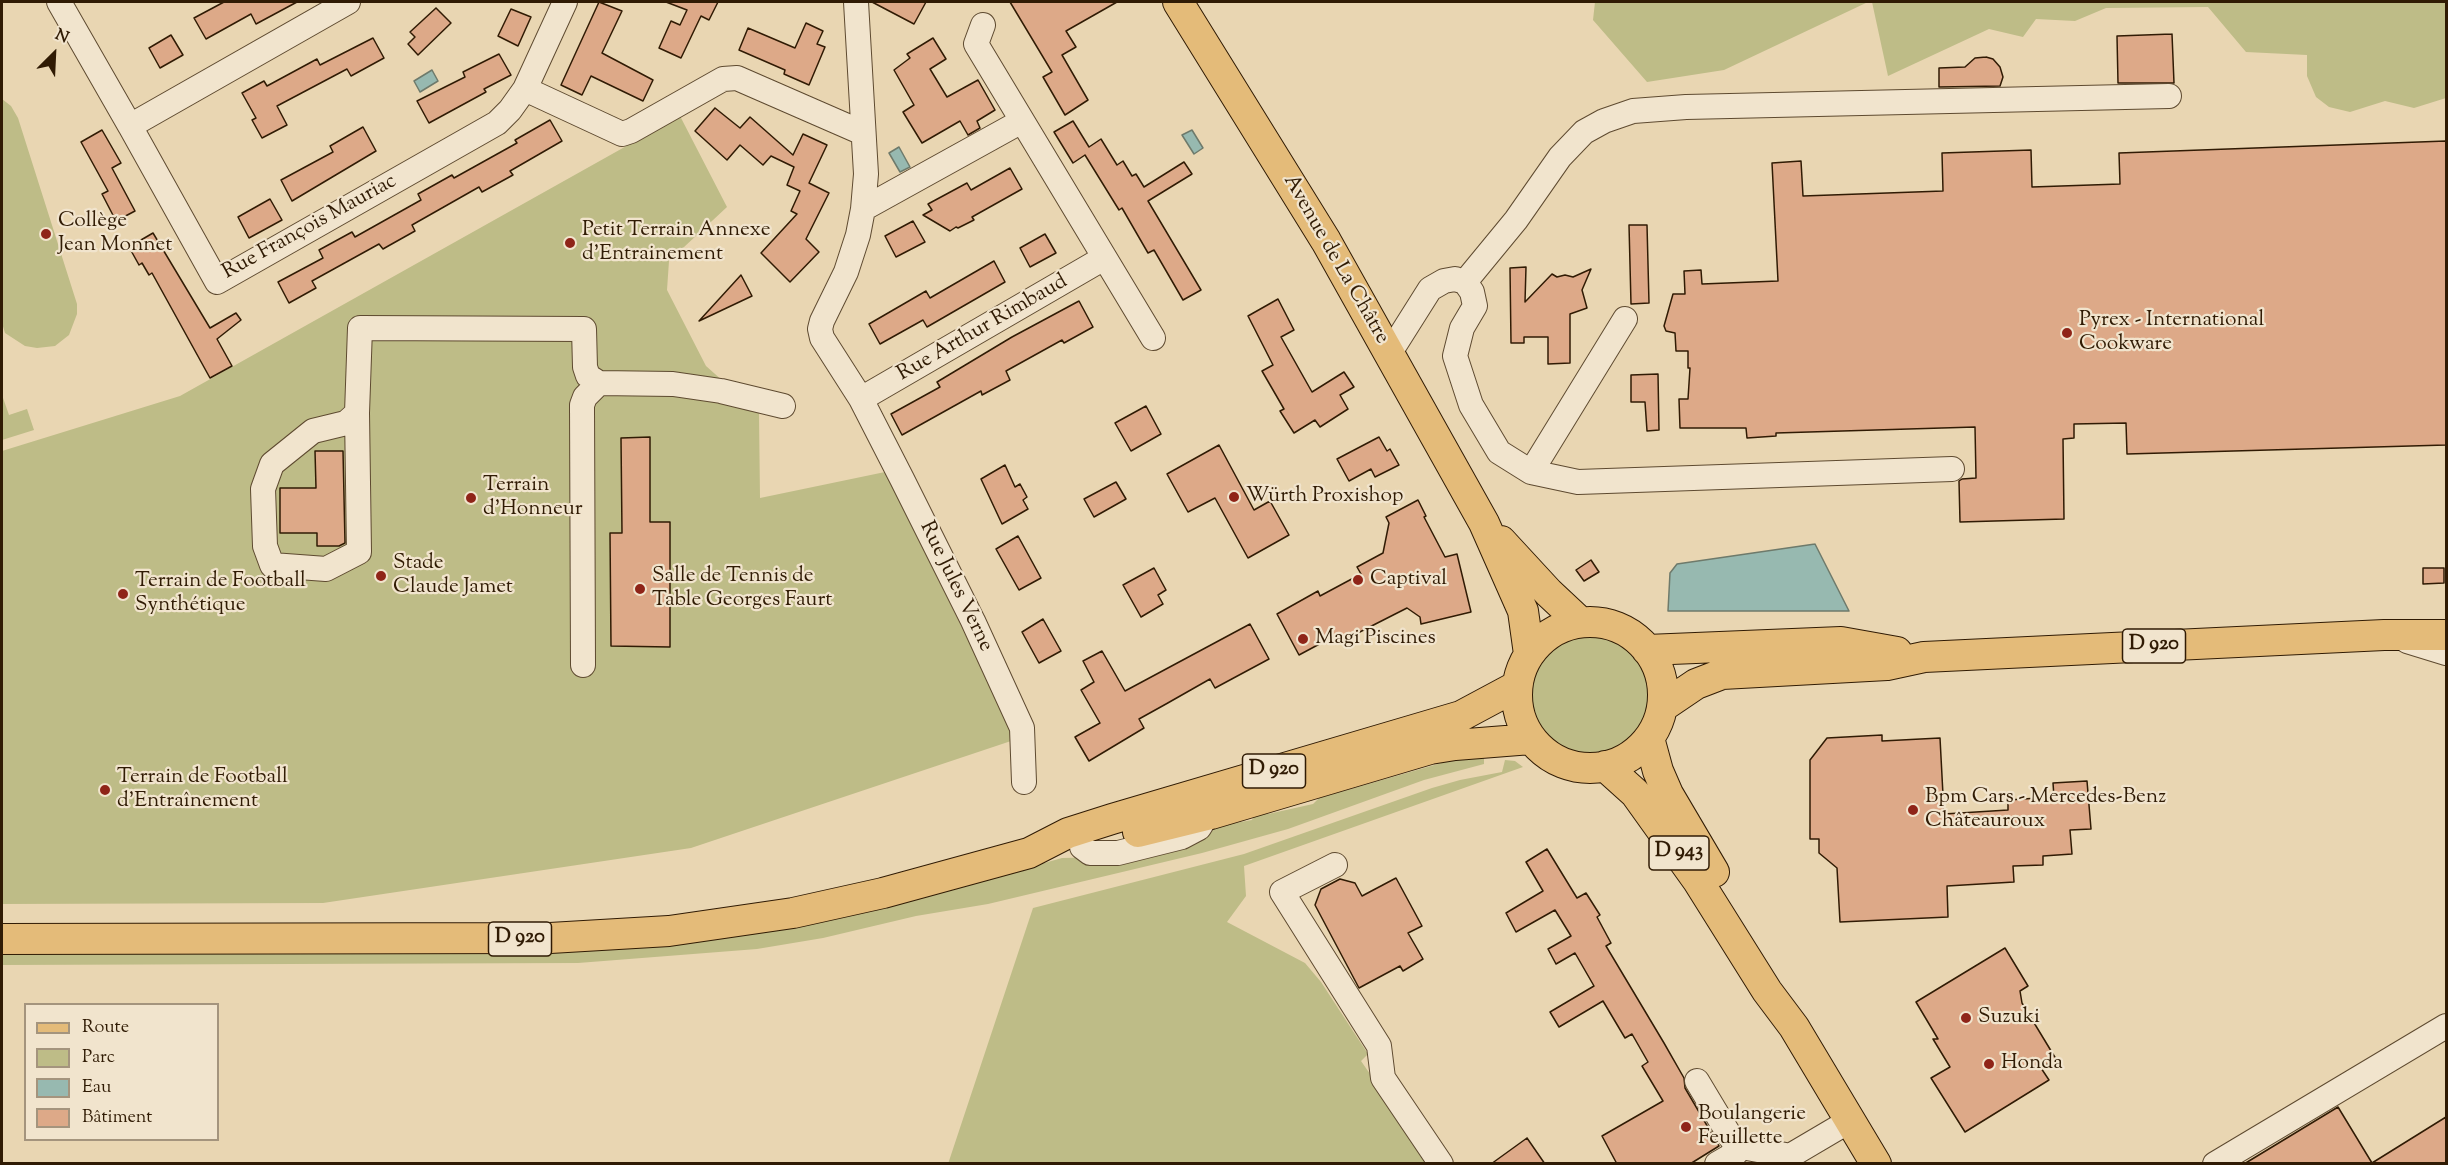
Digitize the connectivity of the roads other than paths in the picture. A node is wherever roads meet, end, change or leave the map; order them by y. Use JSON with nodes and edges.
{"nodes":[{"id":1,"x":59,"y":2,"type":"edge"},
{"id":2,"x":348,"y":2,"type":"edge"},
{"id":3,"x":566,"y":2,"type":"edge"},
{"id":4,"x":856,"y":2,"type":"edge"},
{"id":5,"x":1178,"y":2,"type":"edge"},
{"id":6,"x":983,"y":26,"type":"dead end"},
{"id":7,"x":525,"y":89,"type":"junction"},
{"id":8,"x":2169,"y":96,"type":"dead end"},
{"id":9,"x":1022,"y":121,"type":"junction"},
{"id":10,"x":130,"y":126,"type":"junction"},
{"id":11,"x":863,"y":133,"type":"junction"},
{"id":12,"x":863,"y":209,"type":"junction"},
{"id":13,"x":1104,"y":258,"type":"junction"},
{"id":14,"x":1465,"y":282,"type":"junction"},
{"id":15,"x":1625,"y":319,"type":"dead end"},
{"id":16,"x":1153,"y":338,"type":"dead end"},
{"id":17,"x":1389,"y":354,"type":"junction"},
{"id":18,"x":599,"y":382,"type":"junction"},
{"id":19,"x":861,"y":399,"type":"junction"},
{"id":20,"x":783,"y":406,"type":"dead end"},
{"id":21,"x":357,"y":413,"type":"junction"},
{"id":22,"x":1952,"y":469,"type":"dead end"},
{"id":23,"x":1530,"y":472,"type":"junction"},
{"id":24,"x":1484,"y":523,"type":"junction"},
{"id":25,"x":1580,"y":622,"type":"junction"},
{"id":26,"x":2384,"y":635,"type":"junction"},
{"id":27,"x":2446,"y":635,"type":"edge"},
{"id":28,"x":1647,"y":650,"type":"junction"},
{"id":29,"x":2446,"y":652,"type":"edge"},
{"id":30,"x":1529,"y":654,"type":"junction"},
{"id":31,"x":1924,"y":657,"type":"junction"},
{"id":32,"x":583,"y":665,"type":"dead end"},
{"id":33,"x":1517,"y":686,"type":"junction"},
{"id":34,"x":1662,"y":707,"type":"junction"},
{"id":35,"x":1649,"y":738,"type":"junction"},
{"id":36,"x":1531,"y":739,"type":"junction"},
{"id":37,"x":1605,"y":766,"type":"junction"},
{"id":38,"x":1024,"y":782,"type":"dead end"},
{"id":39,"x":1029,"y":853,"type":"junction"},
{"id":40,"x":1335,"y":865,"type":"dead end"},
{"id":41,"x":2,"y":939,"type":"edge"},
{"id":42,"x":2446,"y":1026,"type":"edge"},
{"id":43,"x":1794,"y":1028,"type":"junction"},
{"id":44,"x":1697,"y":1081,"type":"dead end"},
{"id":45,"x":1851,"y":1120,"type":"junction"},
{"id":46,"x":1731,"y":1156,"type":"edge"},
{"id":47,"x":1784,"y":1160,"type":"edge"},
{"id":48,"x":1441,"y":1164,"type":"edge"},
{"id":49,"x":1876,"y":1164,"type":"edge"},
{"id":50,"x":2215,"y":1164,"type":"edge"}],
"edges":[{"from":1,"to":10,"type":"street"},
{"from":2,"to":10,"type":"street"},
{"from":3,"to":7,"type":"street","name":"Rue François Mauriac"},
{"from":4,"to":11,"type":"street"},
{"from":5,"to":17,"type":"main road","name":"Avenue de La Châtre"},
{"from":6,"to":9,"type":"street"},
{"from":7,"to":10,"type":"street","name":"Rue François Mauriac"},
{"from":7,"to":11,"type":"street"},
{"from":8,"to":14,"type":"street"},
{"from":9,"to":12,"type":"street"},
{"from":9,"to":13,"type":"street"},
{"from":11,"to":12,"type":"street"},
{"from":12,"to":19,"type":"street","name":"Rue Jules Verne"},
{"from":13,"to":16,"type":"street"},
{"from":13,"to":19,"type":"street","name":"Rue Arthur Rimbaud"},
{"from":14,"to":17,"type":"street"},
{"from":14,"to":23,"type":"street"},
{"from":15,"to":23,"type":"street"},
{"from":17,"to":24,"type":"main road","name":"Avenue de La Châtre"},
{"from":18,"to":20,"type":"street"},
{"from":18,"to":21,"type":"street"},
{"from":18,"to":32,"type":"street"},
{"from":19,"to":38,"type":"street","name":"Rue Jules Verne"},
{"from":21,"to":21,"type":"street"},
{"from":22,"to":23,"type":"street"},
{"from":24,"to":25,"type":"main road","name":"Avenue de La Châtre"},
{"from":24,"to":30,"type":"main road","name":"Avenue de La Châtre"},
{"from":25,"to":28,"type":"main road"},
{"from":25,"to":30,"type":"main road"},
{"from":26,"to":27,"type":"main road","number":"D 920"},
{"from":26,"to":29,"type":"street"},
{"from":26,"to":31,"type":"main road","number":"D 920"},
{"from":28,"to":31,"type":"main road","number":"D 920"},
{"from":28,"to":34,"type":"main road"},
{"from":30,"to":33,"type":"main road"},
{"from":31,"to":34,"type":"main road","number":"D 920"},
{"from":33,"to":36,"type":"main road"},
{"from":33,"to":39,"type":"main road","number":"D 920"},
{"from":34,"to":35,"type":"main road"},
{"from":35,"to":37,"type":"main road"},
{"from":35,"to":43,"type":"main road","number":"D 943"},
{"from":36,"to":37,"type":"main road"},
{"from":36,"to":39,"type":"main road","number":"D 920"},
{"from":37,"to":43,"type":"main road","number":"D 943"},
{"from":39,"to":41,"type":"main road","number":"D 920"},
{"from":40,"to":48,"type":"street"},
{"from":42,"to":50,"type":"street"},
{"from":43,"to":45,"type":"main road","number":"D 943"},
{"from":44,"to":46,"type":"street"},
{"from":45,"to":47,"type":"street"},
{"from":45,"to":49,"type":"main road","number":"D 943"},
{"from":46,"to":47,"type":"street"}]}
